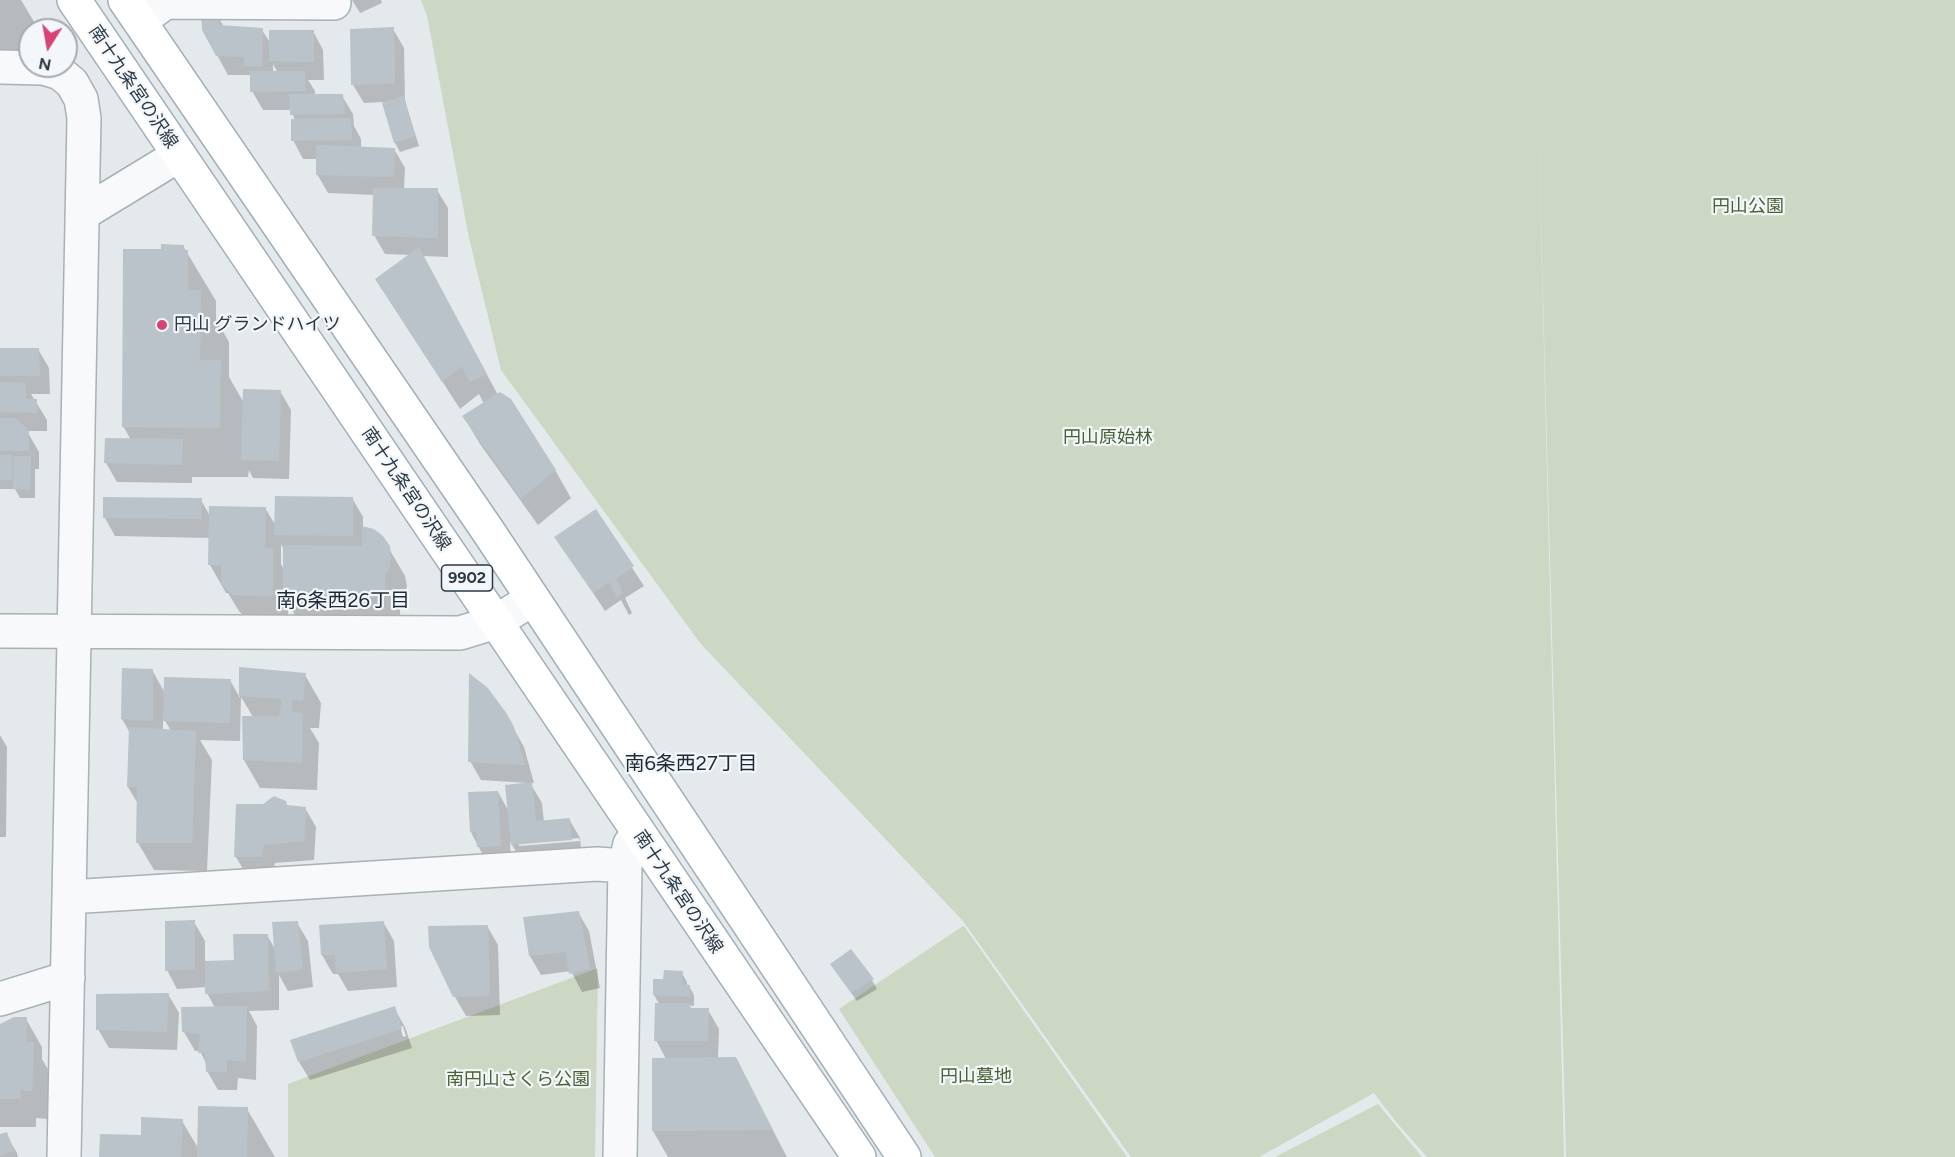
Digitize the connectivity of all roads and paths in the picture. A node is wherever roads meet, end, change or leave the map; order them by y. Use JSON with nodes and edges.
{"nodes":[{"id":1,"x":74,"y":0,"type":"edge"},
{"id":2,"x":333,"y":0,"type":"edge"},
{"id":3,"x":133,"y":10,"type":"edge"},
{"id":4,"x":0,"y":67,"type":"edge"},
{"id":5,"x":179,"y":155,"type":"junction"},
{"id":6,"x":82,"y":214,"type":"junction"},
{"id":7,"x":532,"y":599,"type":"junction"},
{"id":8,"x":496,"y":622,"type":"junction"},
{"id":9,"x":0,"y":631,"type":"edge"},
{"id":10,"x":74,"y":631,"type":"junction"},
{"id":11,"x":634,"y":827,"type":"junction"},
{"id":12,"x":625,"y":866,"type":"junction"},
{"id":13,"x":69,"y":897,"type":"junction"},
{"id":14,"x":68,"y":978,"type":"junction"},
{"id":15,"x":0,"y":999,"type":"edge"},
{"id":16,"x":64,"y":1157,"type":"edge"},
{"id":17,"x":620,"y":1157,"type":"edge"},
{"id":18,"x":859,"y":1157,"type":"edge"},
{"id":19,"x":904,"y":1157,"type":"edge"}],
"edges":[{"from":1,"to":5,"type":"main road","name":"南十九条宮の沢線","number":"9902"},
{"from":2,"to":3,"type":"street"},
{"from":3,"to":7,"type":"main road","number":"9902"},
{"from":4,"to":6,"type":"street"},
{"from":5,"to":6,"type":"street"},
{"from":5,"to":8,"type":"main road","name":"南十九条宮の沢線","number":"9902"},
{"from":6,"to":10,"type":"street"},
{"from":7,"to":8,"type":"street"},
{"from":7,"to":19,"type":"main road","number":"9902"},
{"from":8,"to":10,"type":"street"},
{"from":8,"to":11,"type":"main road","name":"南十九条宮の沢線","number":"9902"},
{"from":9,"to":10,"type":"street"},
{"from":10,"to":13,"type":"street"},
{"from":11,"to":12,"type":"street"},
{"from":11,"to":18,"type":"main road","name":"南十九条宮の沢線","number":"9902"},
{"from":12,"to":13,"type":"street"},
{"from":12,"to":17,"type":"street"},
{"from":13,"to":14,"type":"street"},
{"from":14,"to":15,"type":"street"},
{"from":14,"to":16,"type":"street"}]}
